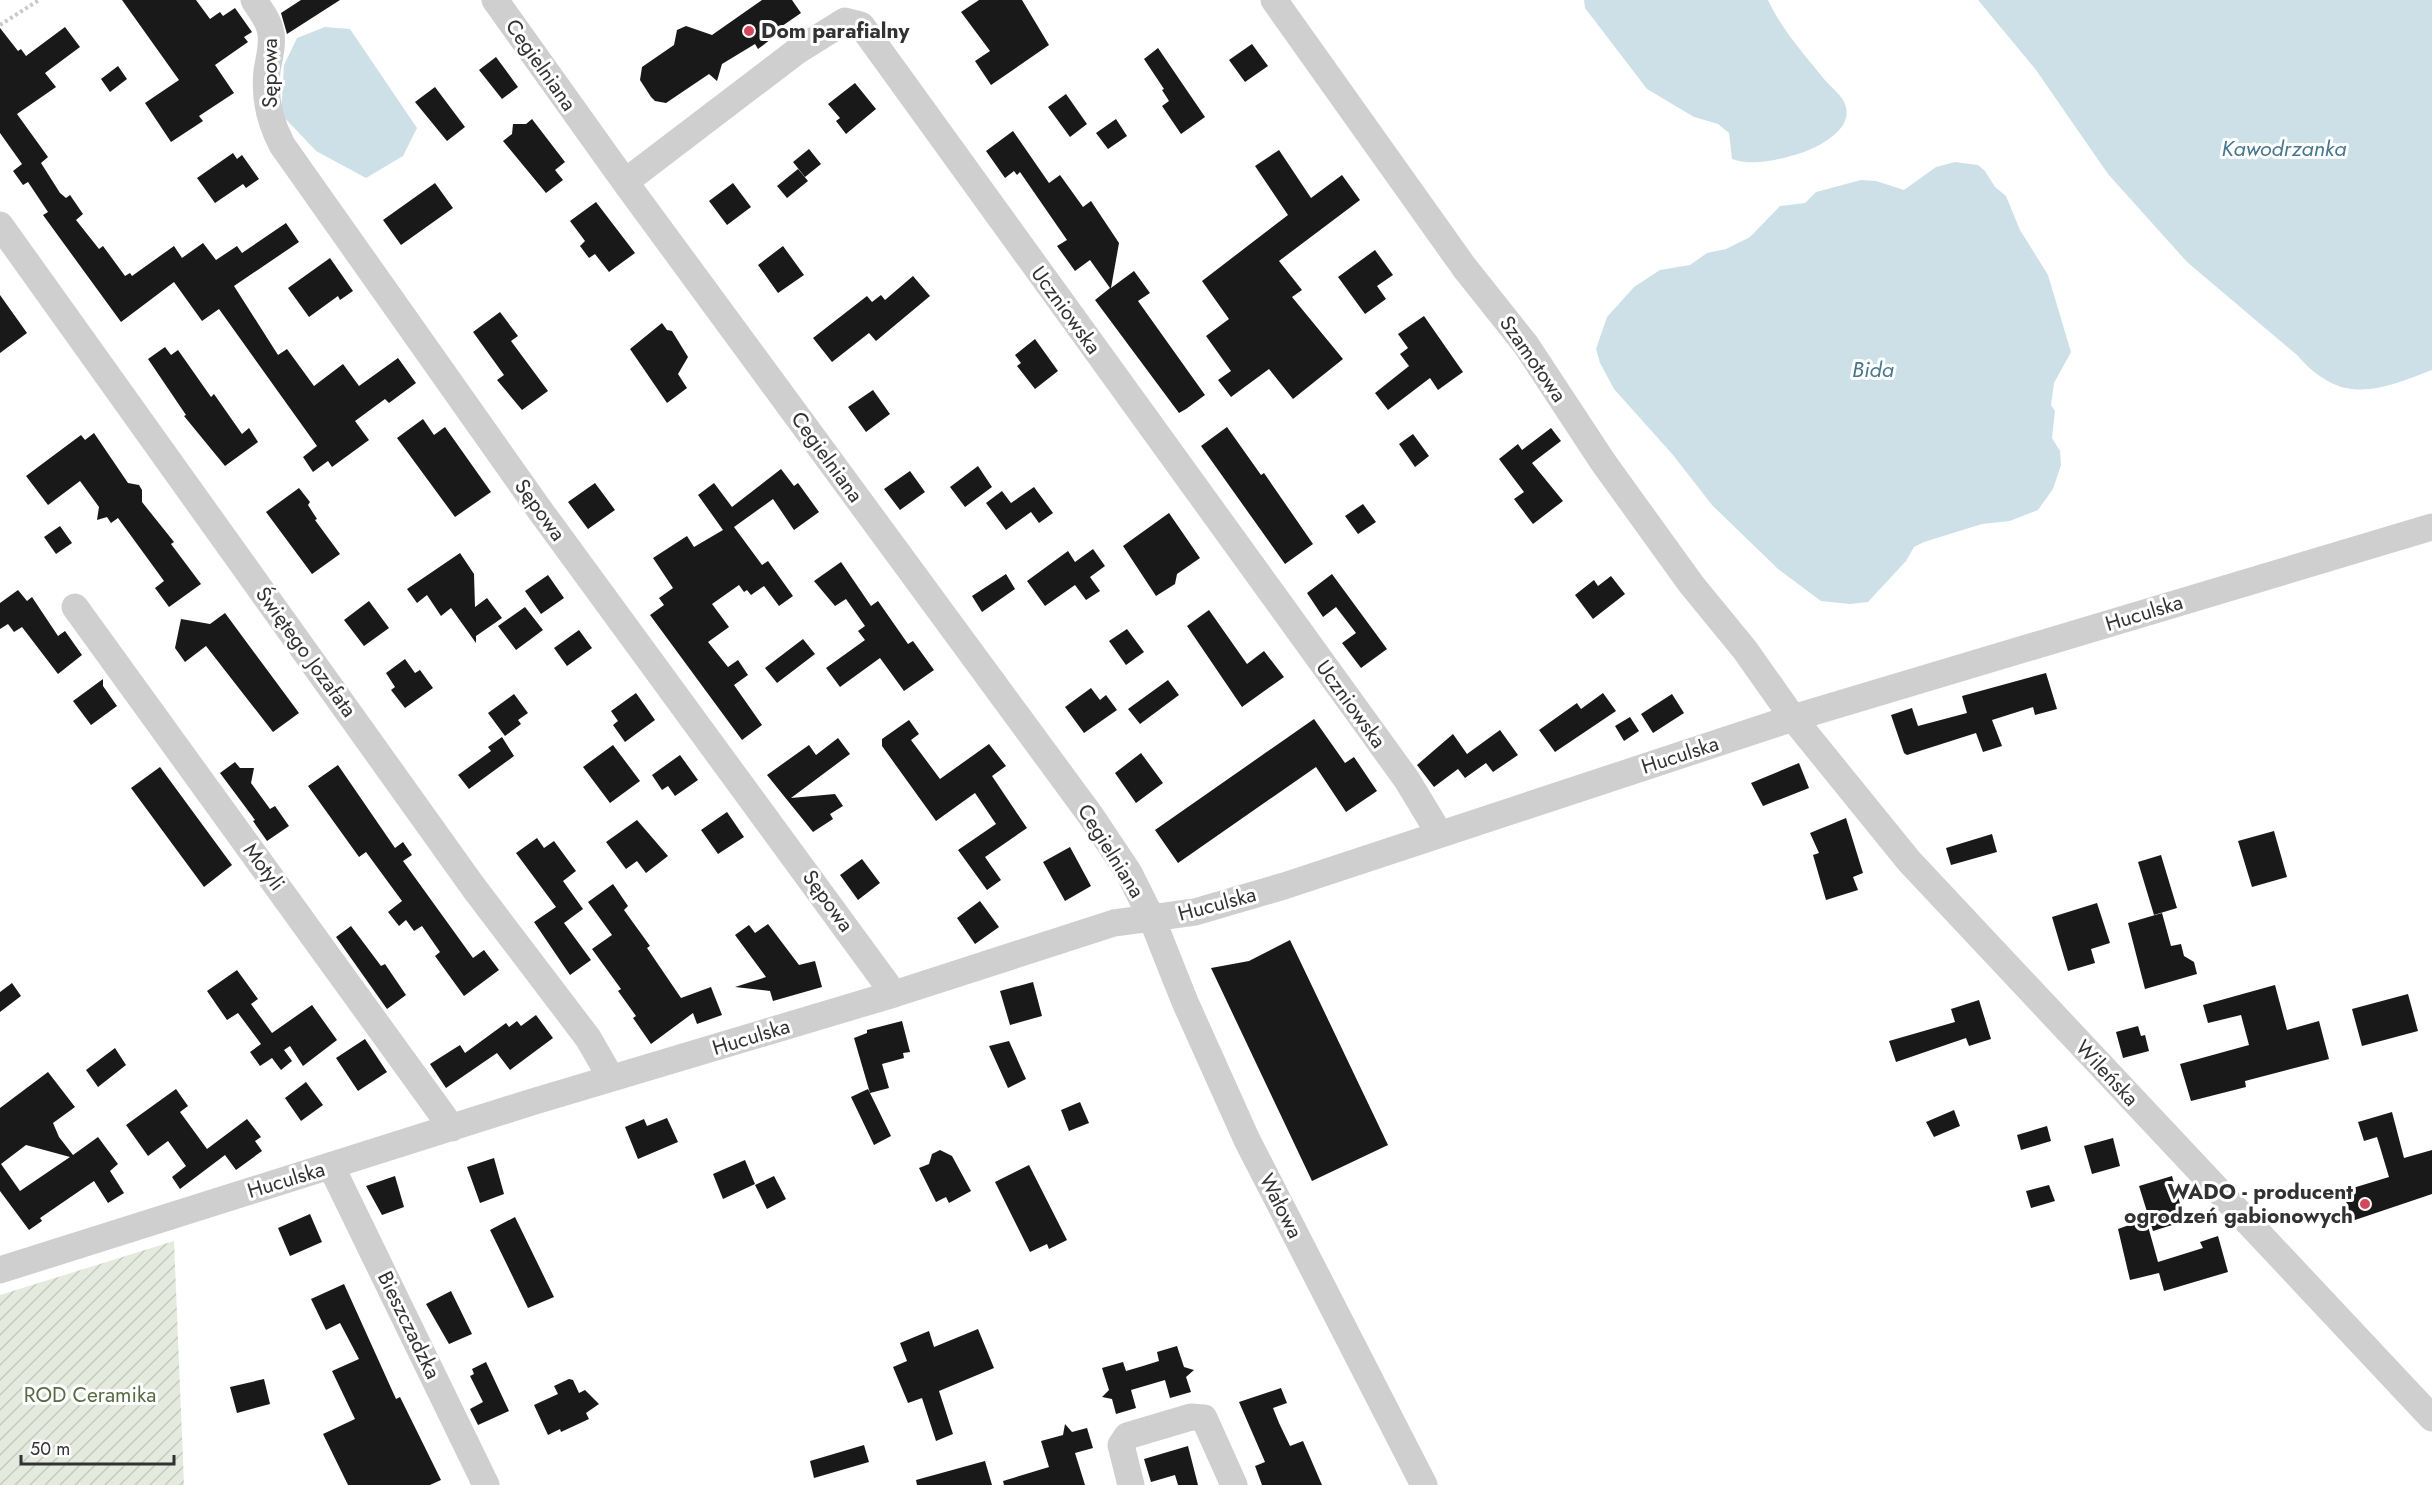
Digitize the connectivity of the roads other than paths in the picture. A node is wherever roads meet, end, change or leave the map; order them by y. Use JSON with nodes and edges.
{"nodes":[{"id":1,"x":254,"y":0,"type":"edge"},
{"id":2,"x":495,"y":0,"type":"edge"},
{"id":3,"x":1274,"y":0,"type":"edge"},
{"id":4,"x":625,"y":182,"type":"junction"},
{"id":5,"x":0,"y":225,"type":"edge"},
{"id":6,"x":2432,"y":527,"type":"edge"},
{"id":7,"x":75,"y":607,"type":"dead end"},
{"id":8,"x":1793,"y":718,"type":"junction"},
{"id":9,"x":1438,"y":832,"type":"junction"},
{"id":10,"x":1152,"y":919,"type":"junction"},
{"id":11,"x":894,"y":994,"type":"junction"},
{"id":12,"x":611,"y":1078,"type":"junction"},
{"id":13,"x":452,"y":1128,"type":"junction"},
{"id":14,"x":331,"y":1166,"type":"junction"},
{"id":15,"x":0,"y":1270,"type":"edge"},
{"id":16,"x":2432,"y":1418,"type":"edge"},
{"id":17,"x":486,"y":1485,"type":"edge"},
{"id":18,"x":1131,"y":1485,"type":"edge"},
{"id":19,"x":1234,"y":1485,"type":"edge"},
{"id":20,"x":1424,"y":1485,"type":"edge"}],
"edges":[{"from":1,"to":11,"type":"street","name":"Sępowa"},
{"from":2,"to":4,"type":"street","name":"Cegielniana"},
{"from":3,"to":8,"type":"street","name":"Szamotowa"},
{"from":4,"to":9,"type":"street","name":"Uczniowska"},
{"from":4,"to":10,"type":"street","name":"Cegielniana"},
{"from":5,"to":12,"type":"street","name":"Świętego Jozafata"},
{"from":6,"to":8,"type":"street","name":"Huculska"},
{"from":7,"to":13,"type":"street","name":"Motyli"},
{"from":8,"to":9,"type":"street","name":"Huculska"},
{"from":8,"to":16,"type":"street","name":"Wileńska"},
{"from":9,"to":10,"type":"street","name":"Huculska"},
{"from":10,"to":11,"type":"street","name":"Huculska"},
{"from":10,"to":20,"type":"street","name":"Wałowa"},
{"from":11,"to":12,"type":"street","name":"Huculska"},
{"from":12,"to":13,"type":"street","name":"Huculska"},
{"from":13,"to":14,"type":"street","name":"Huculska"},
{"from":14,"to":15,"type":"street","name":"Huculska"},
{"from":14,"to":17,"type":"street","name":"Bieszczadzka"},
{"from":18,"to":19,"type":"street"}]}
